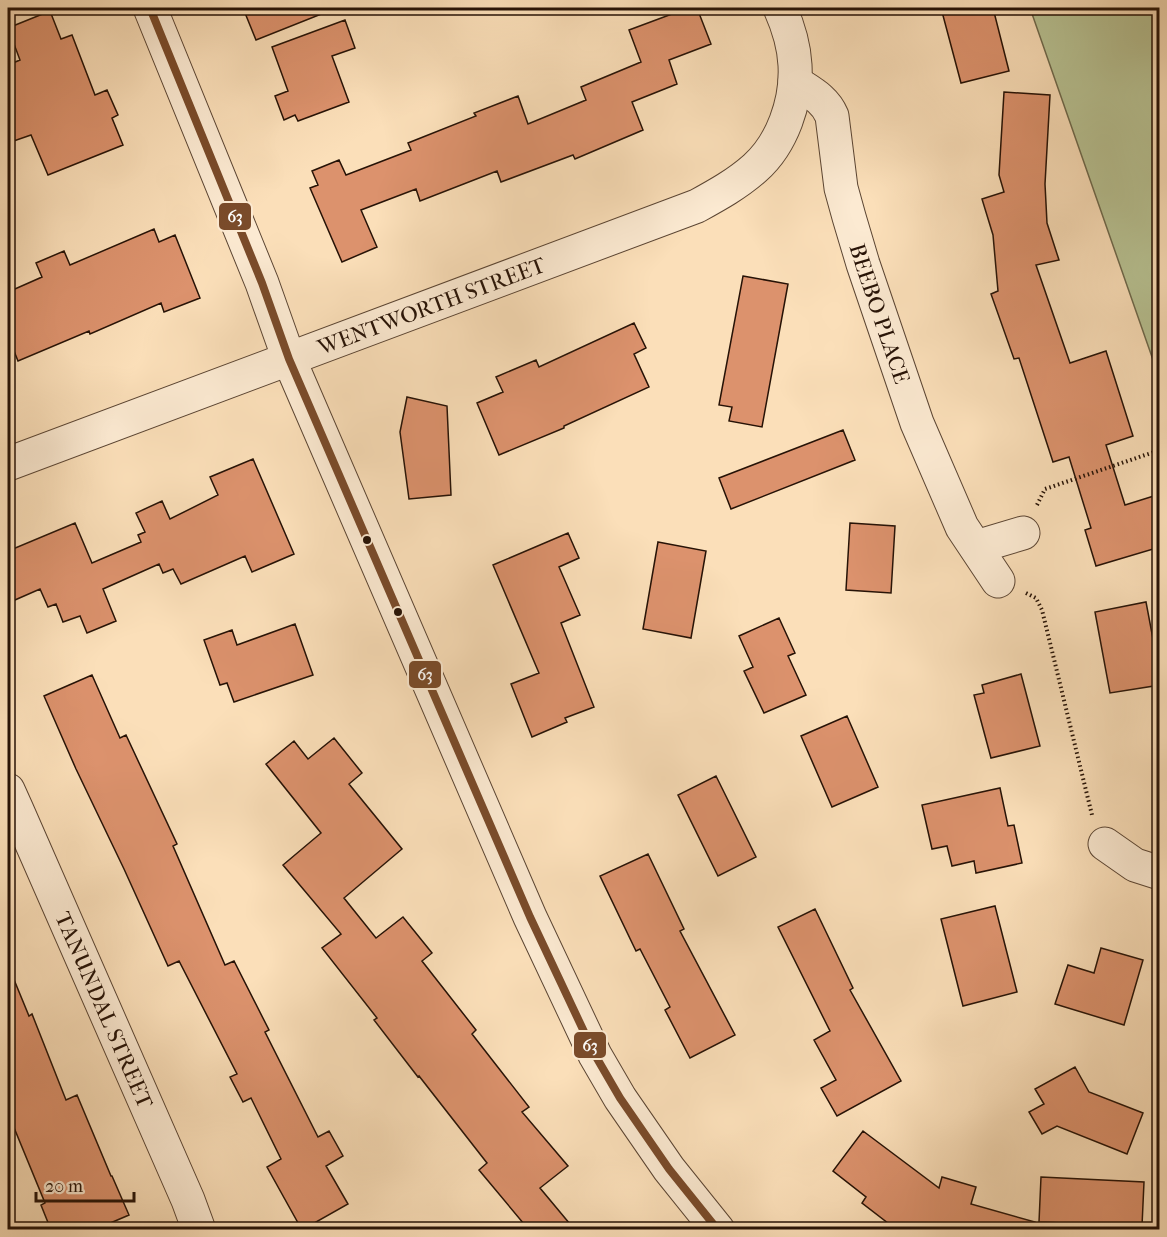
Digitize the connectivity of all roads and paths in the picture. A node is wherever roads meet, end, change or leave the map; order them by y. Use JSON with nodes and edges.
{"nodes":[{"id":1,"x":150,"y":8,"type":"edge"},
{"id":2,"x":780,"y":8,"type":"edge"},
{"id":3,"x":795,"y":82,"type":"junction"},
{"id":4,"x":289,"y":358,"type":"junction"},
{"id":5,"x":1160,"y":450,"type":"edge"},
{"id":6,"x":8,"y":464,"type":"edge"},
{"id":7,"x":1023,"y":533,"type":"joint"},
{"id":8,"x":976,"y":547,"type":"junction"},
{"id":9,"x":998,"y":580,"type":"joint"},
{"id":10,"x":8,"y":790,"type":"edge"},
{"id":11,"x":1105,"y":844,"type":"joint"},
{"id":12,"x":1160,"y":873,"type":"edge"},
{"id":13,"x":199,"y":1230,"type":"edge"},
{"id":14,"x":718,"y":1230,"type":"edge"}],
"edges":[{"from":1,"to":4,"type":"street"},
{"from":2,"to":3,"type":"street","name":"WENTWORTH STREET"},
{"from":3,"to":4,"type":"street","name":"WENTWORTH STREET"},
{"from":3,"to":8,"type":"street","name":"BEEBO PLACE"},
{"from":4,"to":6,"type":"street","name":"WENTWORTH STREET"},
{"from":4,"to":14,"type":"street"},
{"from":5,"to":7,"type":"path"},
{"from":7,"to":8,"type":"street"},
{"from":8,"to":9,"type":"street","name":"BEEBO PLACE"},
{"from":9,"to":11,"type":"path"},
{"from":10,"to":13,"type":"street","name":"TANUNDAL STREET"},
{"from":11,"to":12,"type":"street"}]}
